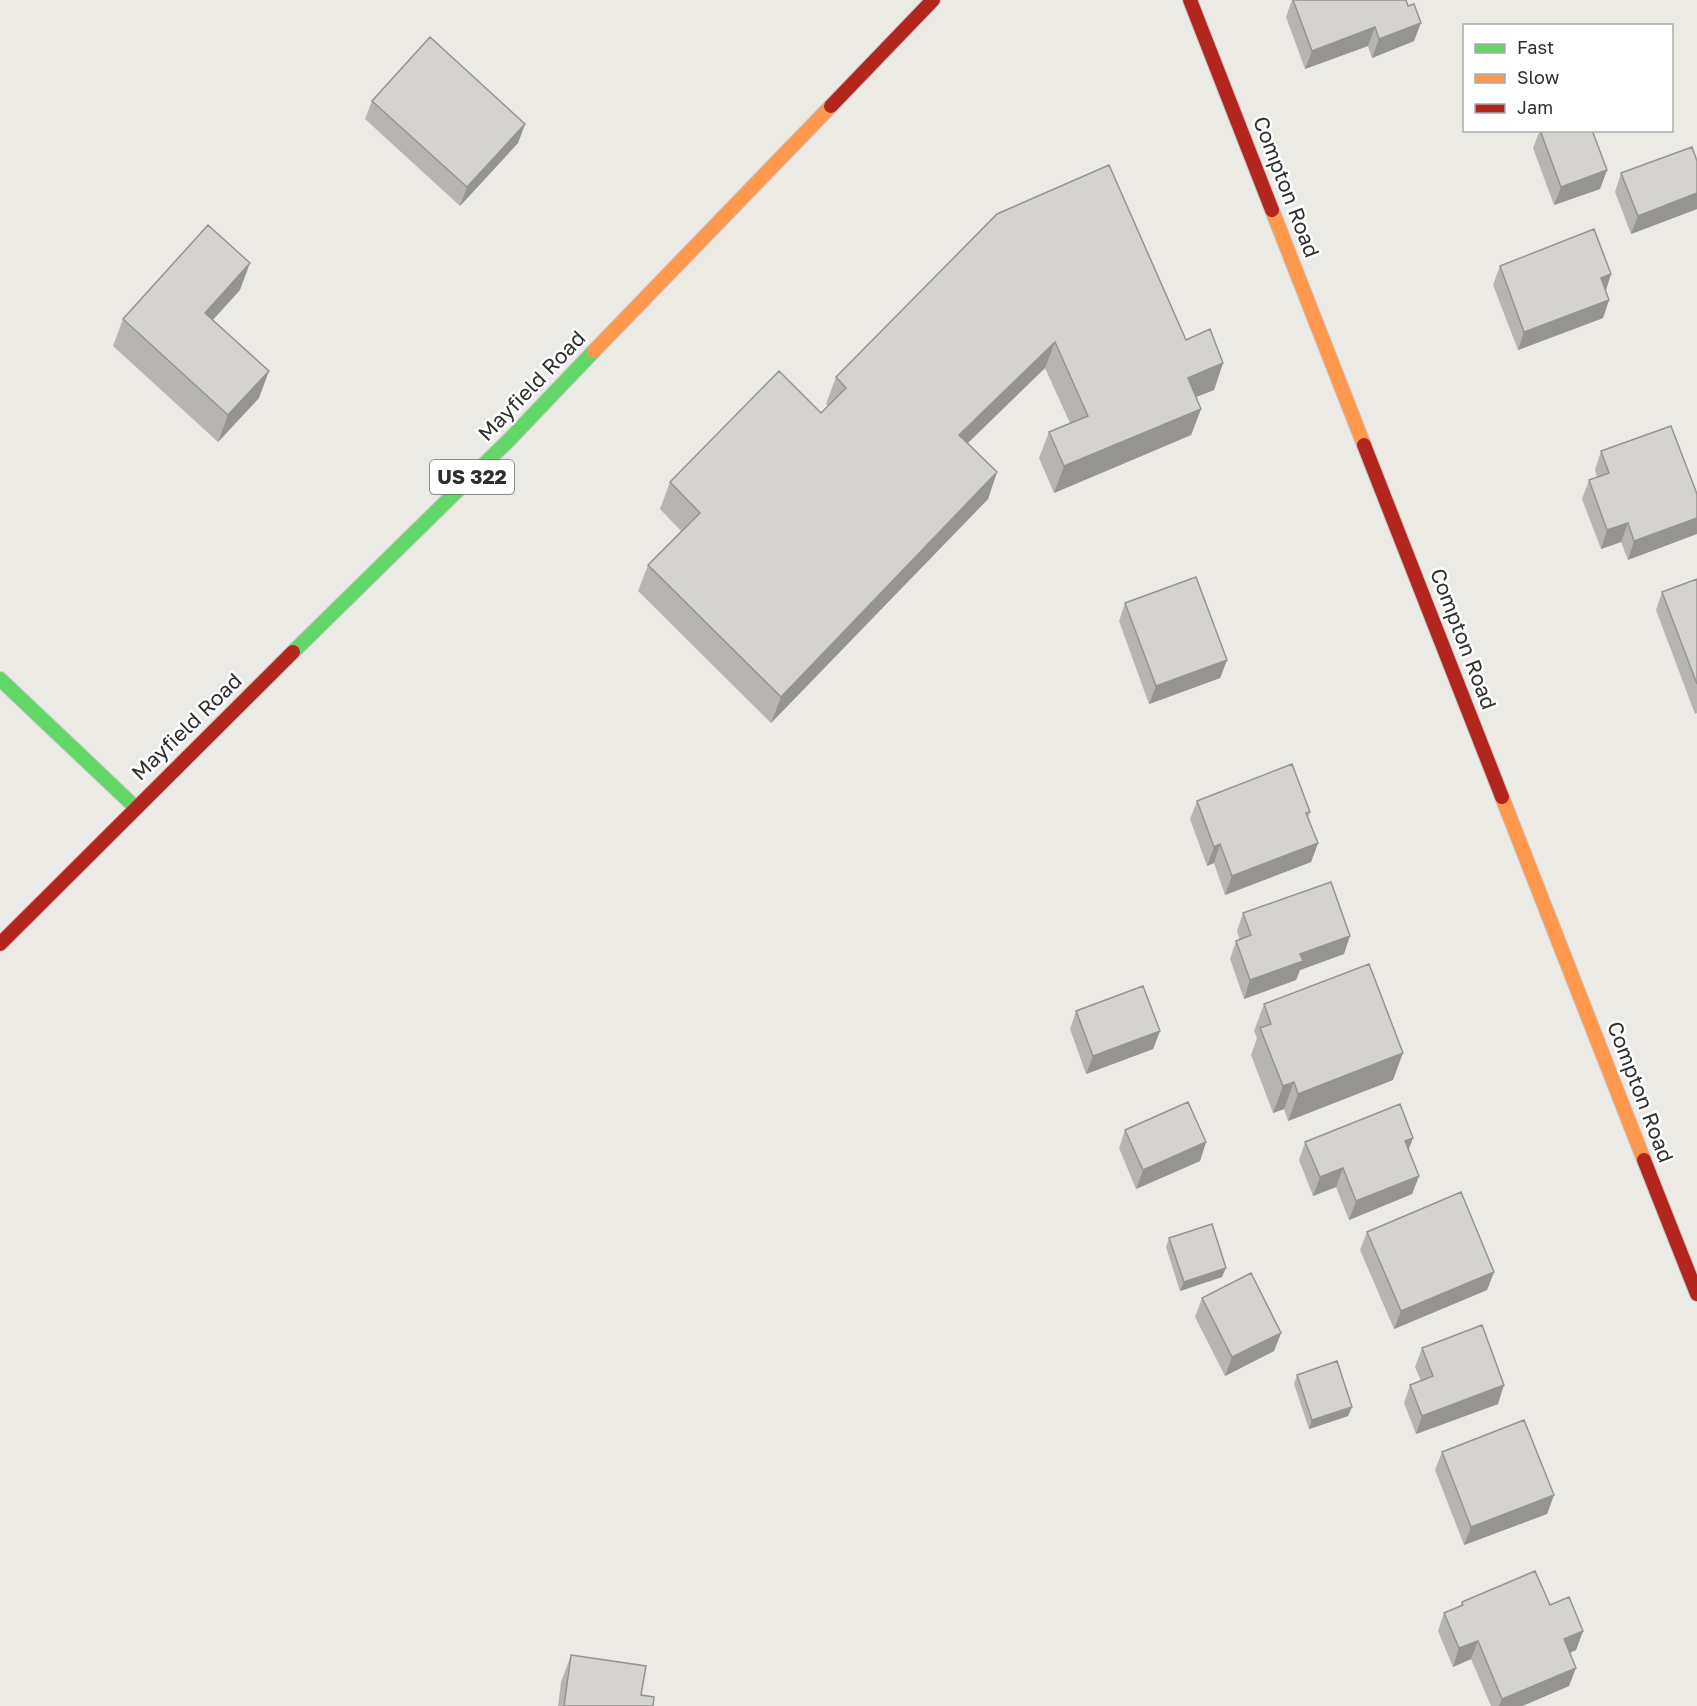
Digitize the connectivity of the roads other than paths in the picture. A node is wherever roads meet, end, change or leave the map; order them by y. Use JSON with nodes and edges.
{"nodes":[{"id":1,"x":933,"y":0,"type":"edge"},
{"id":2,"x":1190,"y":0,"type":"edge"},
{"id":3,"x":0,"y":679,"type":"edge"},
{"id":4,"x":135,"y":807,"type":"junction"},
{"id":5,"x":0,"y":945,"type":"edge"},
{"id":6,"x":1697,"y":1294,"type":"edge"}],
"edges":[{"from":1,"to":4,"type":"street","name":"Mayfield Road","number":"US 322"},
{"from":2,"to":6,"type":"street","name":"Compton Road"},
{"from":3,"to":4,"type":"street"},
{"from":4,"to":5,"type":"street","name":"Mayfield Road","number":"US 322"}]}
